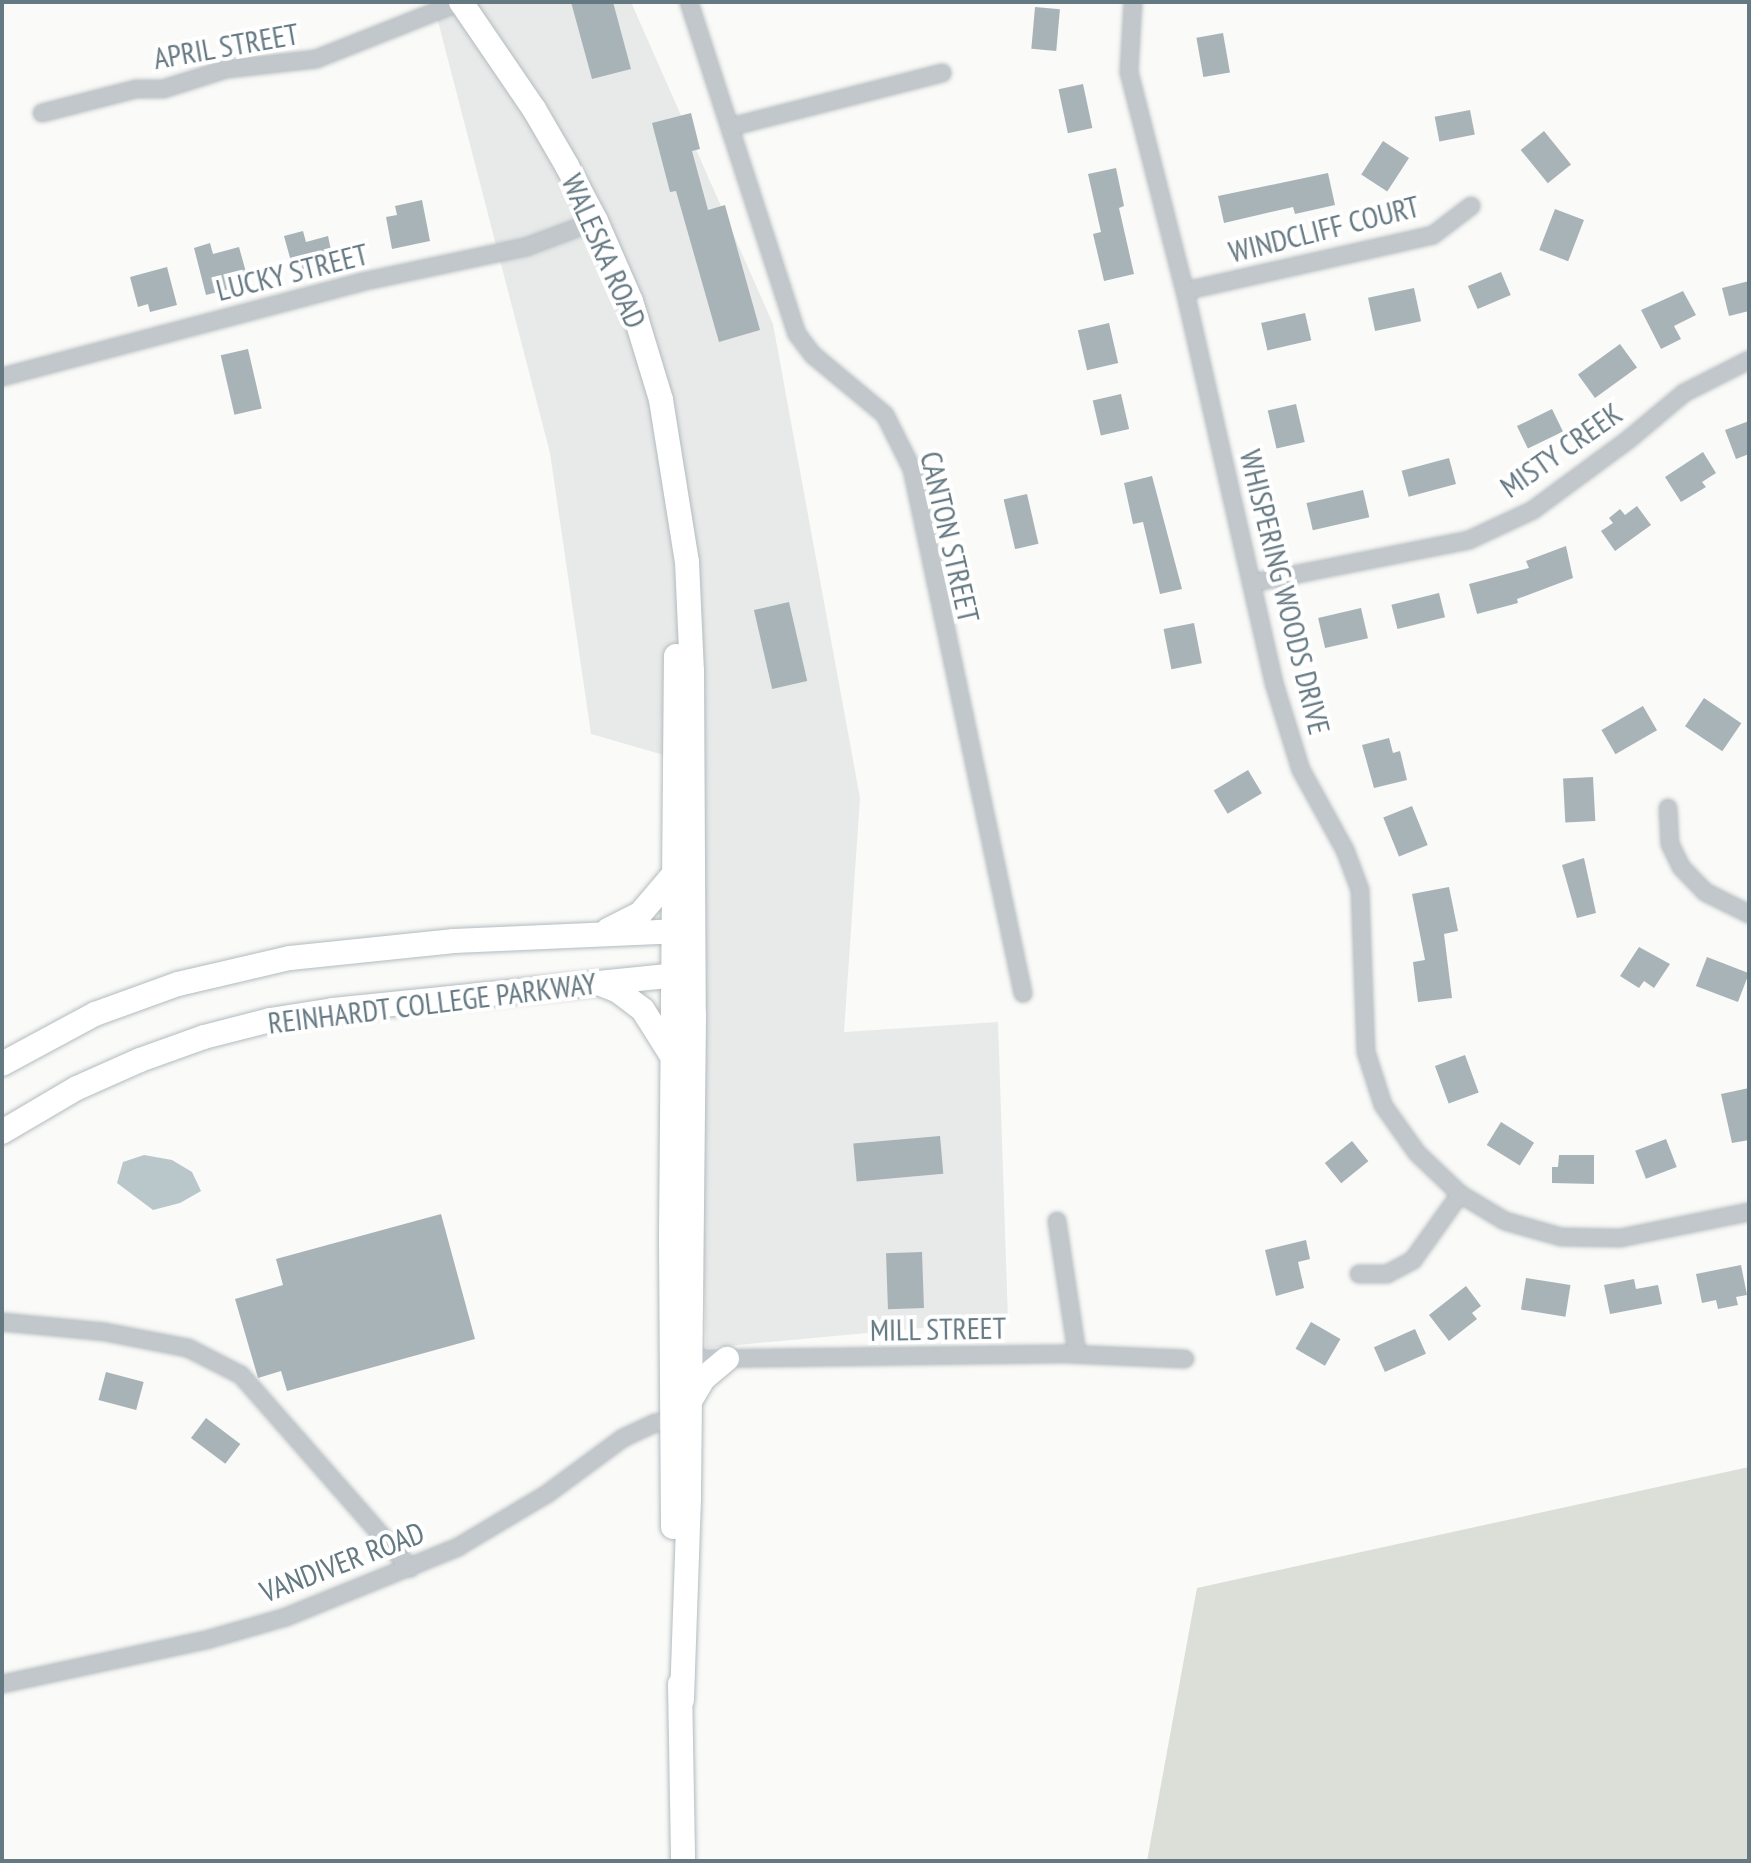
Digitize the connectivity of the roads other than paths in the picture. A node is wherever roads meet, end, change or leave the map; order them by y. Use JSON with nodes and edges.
{"nodes":[{"id":1,"x":460,"y":2,"type":"edge"},
{"id":2,"x":689,"y":2,"type":"edge"},
{"id":3,"x":1133,"y":2,"type":"edge"},
{"id":4,"x":942,"y":73,"type":"dead end"},
{"id":5,"x":42,"y":113,"type":"dead end"},
{"id":6,"x":730,"y":127,"type":"junction"},
{"id":7,"x":1471,"y":206,"type":"dead end"},
{"id":8,"x":596,"y":221,"type":"junction"},
{"id":9,"x":1185,"y":291,"type":"junction"},
{"id":10,"x":1749,"y":360,"type":"edge"},
{"id":11,"x":2,"y":377,"type":"edge"},
{"id":12,"x":681,"y":526,"type":"junction"},
{"id":13,"x":1252,"y":583,"type":"junction"},
{"id":14,"x":1668,"y":808,"type":"dead end"},
{"id":15,"x":674,"y":874,"type":"junction"},
{"id":16,"x":1749,"y":914,"type":"edge"},
{"id":17,"x":684,"y":931,"type":"junction"},
{"id":18,"x":598,"y":935,"type":"junction"},
{"id":19,"x":683,"y":974,"type":"junction"},
{"id":20,"x":601,"y":984,"type":"junction"},
{"id":21,"x":1023,"y":993,"type":"dead end"},
{"id":22,"x":673,"y":1059,"type":"junction"},
{"id":23,"x":2,"y":1064,"type":"edge"},
{"id":24,"x":2,"y":1132,"type":"edge"},
{"id":25,"x":1460,"y":1194,"type":"junction"},
{"id":26,"x":1749,"y":1212,"type":"edge"},
{"id":27,"x":1057,"y":1221,"type":"dead end"},
{"id":28,"x":1359,"y":1274,"type":"dead end"},
{"id":29,"x":2,"y":1322,"type":"edge"},
{"id":30,"x":1077,"y":1354,"type":"junction"},
{"id":31,"x":690,"y":1359,"type":"junction"},
{"id":32,"x":727,"y":1359,"type":"junction"},
{"id":33,"x":1185,"y":1359,"type":"dead end"},
{"id":34,"x":690,"y":1401,"type":"junction"},
{"id":35,"x":671,"y":1421,"type":"junction"},
{"id":36,"x":410,"y":1568,"type":"junction"},
{"id":37,"x":2,"y":1684,"type":"edge"},
{"id":38,"x":682,"y":1700,"type":"junction"},
{"id":39,"x":683,"y":1861,"type":"edge"}],
"edges":[{"from":1,"to":5,"type":"street","name":"APRIL STREET"},
{"from":1,"to":8,"type":"main road","name":"WALESKA ROAD"},
{"from":2,"to":6,"type":"street","name":"CANTON STREET"},
{"from":3,"to":9,"type":"street","name":"WHISPERING WOODS DRIVE"},
{"from":4,"to":6,"type":"street"},
{"from":6,"to":21,"type":"street","name":"CANTON STREET"},
{"from":7,"to":9,"type":"street","name":"WINDCLIFF COURT"},
{"from":8,"to":11,"type":"street","name":"LUCKY STREET"},
{"from":8,"to":12,"type":"main road","name":"WALESKA ROAD"},
{"from":9,"to":13,"type":"street","name":"WHISPERING WOODS DRIVE"},
{"from":10,"to":13,"type":"street","name":"MISTY CREEK"},
{"from":12,"to":15,"type":"main road","name":"WALESKA ROAD"},
{"from":12,"to":17,"type":"main road","name":"WALESKA ROAD"},
{"from":13,"to":25,"type":"street","name":"WHISPERING WOODS DRIVE"},
{"from":14,"to":16,"type":"street"},
{"from":15,"to":17,"type":"main road","name":"WALESKA ROAD"},
{"from":15,"to":18,"type":"main road"},
{"from":17,"to":18,"type":"main road","name":"REINHARDT COLLEGE PARKWAY"},
{"from":17,"to":19,"type":"main road"},
{"from":18,"to":23,"type":"main road","name":"REINHARDT COLLEGE PARKWAY"},
{"from":19,"to":20,"type":"main road","name":"REINHARDT COLLEGE PARKWAY"},
{"from":19,"to":22,"type":"main road"},
{"from":19,"to":31,"type":"main road"},
{"from":20,"to":22,"type":"main road"},
{"from":20,"to":24,"type":"main road","name":"REINHARDT COLLEGE PARKWAY"},
{"from":22,"to":35,"type":"main road"},
{"from":25,"to":26,"type":"street","name":"WHISPERING WOODS DRIVE"},
{"from":25,"to":28,"type":"street"},
{"from":27,"to":30,"type":"street"},
{"from":29,"to":36,"type":"street"},
{"from":30,"to":32,"type":"street","name":"MILL STREET"},
{"from":30,"to":33,"type":"street","name":"MILL STREET"},
{"from":31,"to":32,"type":"street","name":"MILL STREET"},
{"from":31,"to":34,"type":"main road"},
{"from":32,"to":34,"type":"main road"},
{"from":34,"to":38,"type":"main road"},
{"from":35,"to":36,"type":"street","name":"VANDIVER ROAD"},
{"from":35,"to":38,"type":"main road"},
{"from":36,"to":37,"type":"street","name":"VANDIVER ROAD"},
{"from":38,"to":39,"type":"main road"}]}
